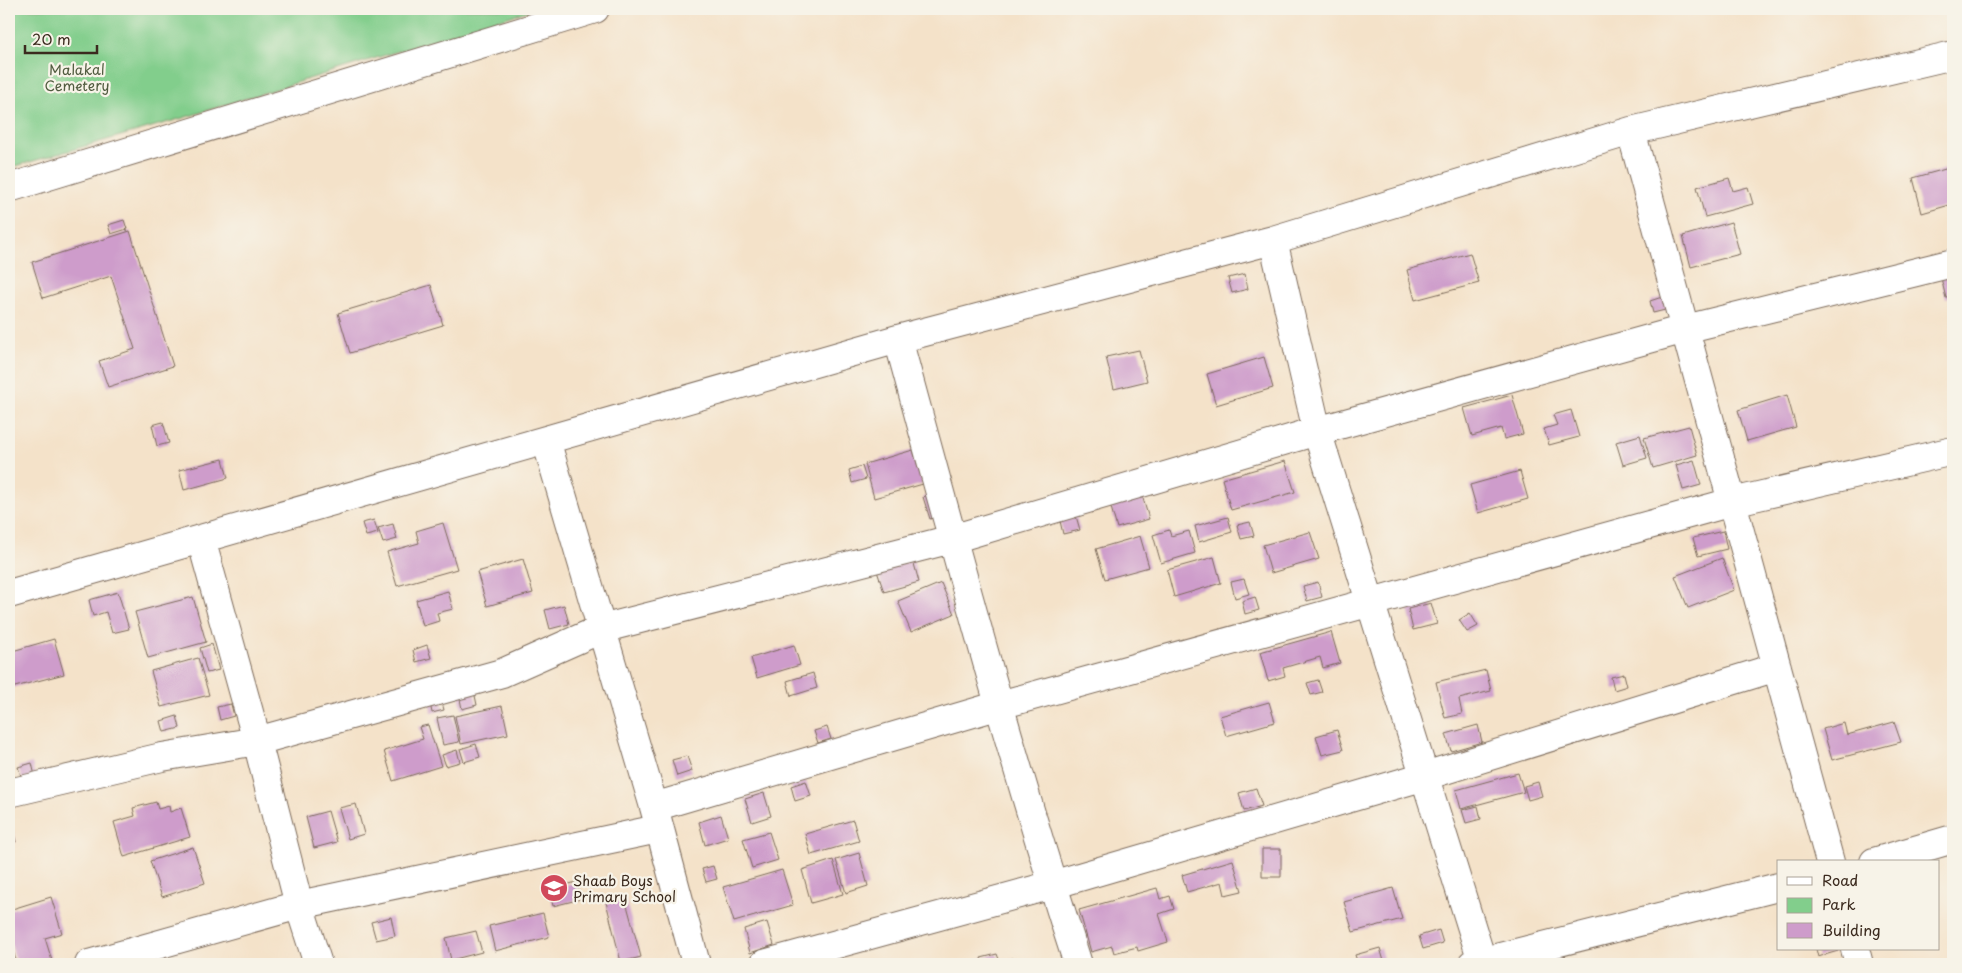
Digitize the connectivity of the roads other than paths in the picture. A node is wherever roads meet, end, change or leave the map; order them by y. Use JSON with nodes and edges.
{"nodes":[{"id":1,"x":595,"y":9,"type":"edge"},
{"id":2,"x":1953,"y":55,"type":"edge"},
{"id":3,"x":1630,"y":131,"type":"junction"},
{"id":4,"x":9,"y":188,"type":"edge"},
{"id":5,"x":1273,"y":240,"type":"junction"},
{"id":6,"x":1953,"y":263,"type":"edge"},
{"id":7,"x":1685,"y":329,"type":"junction"},
{"id":8,"x":898,"y":339,"type":"junction"},
{"id":9,"x":1318,"y":431,"type":"junction"},
{"id":10,"x":546,"y":440,"type":"junction"},
{"id":11,"x":1953,"y":451,"type":"edge"},
{"id":12,"x":1732,"y":502,"type":"junction"},
{"id":13,"x":201,"y":539,"type":"junction"},
{"id":14,"x":952,"y":539,"type":"junction"},
{"id":15,"x":9,"y":594,"type":"edge"},
{"id":16,"x":1370,"y":602,"type":"junction"},
{"id":17,"x":602,"y":629,"type":"junction"},
{"id":18,"x":1777,"y":668,"type":"junction"},
{"id":19,"x":1000,"y":705,"type":"junction"},
{"id":20,"x":257,"y":741,"type":"junction"},
{"id":21,"x":1425,"y":776,"type":"junction"},
{"id":22,"x":9,"y":793,"type":"edge"},
{"id":23,"x":656,"y":818,"type":"junction"},
{"id":24,"x":1953,"y":839,"type":"edge"},
{"id":25,"x":1829,"y":860,"type":"edge"},
{"id":26,"x":1881,"y":860,"type":"edge"},
{"id":27,"x":1052,"y":885,"type":"junction"},
{"id":28,"x":1777,"y":887,"type":"edge"},
{"id":29,"x":299,"y":905,"type":"junction"},
{"id":30,"x":1855,"y":950,"type":"edge"},
{"id":31,"x":1479,"y":963,"type":"edge"},
{"id":32,"x":89,"y":964,"type":"edge"},
{"id":33,"x":318,"y":964,"type":"edge"},
{"id":34,"x":696,"y":964,"type":"edge"},
{"id":35,"x":764,"y":964,"type":"edge"},
{"id":36,"x":1078,"y":964,"type":"edge"},
{"id":37,"x":1859,"y":964,"type":"edge"}],
"edges":[{"from":1,"to":4,"type":"street"},
{"from":2,"to":3,"type":"street"},
{"from":3,"to":5,"type":"street"},
{"from":3,"to":7,"type":"street"},
{"from":5,"to":8,"type":"street"},
{"from":5,"to":9,"type":"street"},
{"from":6,"to":7,"type":"street"},
{"from":7,"to":9,"type":"street"},
{"from":7,"to":12,"type":"street"},
{"from":8,"to":10,"type":"street"},
{"from":8,"to":14,"type":"street"},
{"from":9,"to":14,"type":"street"},
{"from":9,"to":16,"type":"street"},
{"from":10,"to":13,"type":"street"},
{"from":10,"to":17,"type":"street"},
{"from":11,"to":12,"type":"street"},
{"from":12,"to":16,"type":"street"},
{"from":12,"to":18,"type":"street"},
{"from":13,"to":15,"type":"street"},
{"from":13,"to":20,"type":"street"},
{"from":14,"to":17,"type":"street"},
{"from":14,"to":19,"type":"street"},
{"from":16,"to":19,"type":"street"},
{"from":16,"to":21,"type":"street"},
{"from":17,"to":20,"type":"street"},
{"from":17,"to":23,"type":"street"},
{"from":18,"to":21,"type":"street"},
{"from":18,"to":25,"type":"street"},
{"from":19,"to":23,"type":"street"},
{"from":19,"to":27,"type":"street"},
{"from":20,"to":22,"type":"street"},
{"from":20,"to":29,"type":"street"},
{"from":21,"to":27,"type":"street"},
{"from":21,"to":31,"type":"street"},
{"from":23,"to":29,"type":"street"},
{"from":23,"to":34,"type":"street"},
{"from":24,"to":26,"type":"street"},
{"from":27,"to":35,"type":"street"},
{"from":27,"to":36,"type":"street"},
{"from":28,"to":31,"type":"street"},
{"from":29,"to":32,"type":"street"},
{"from":29,"to":33,"type":"street"},
{"from":30,"to":37,"type":"street"}]}
